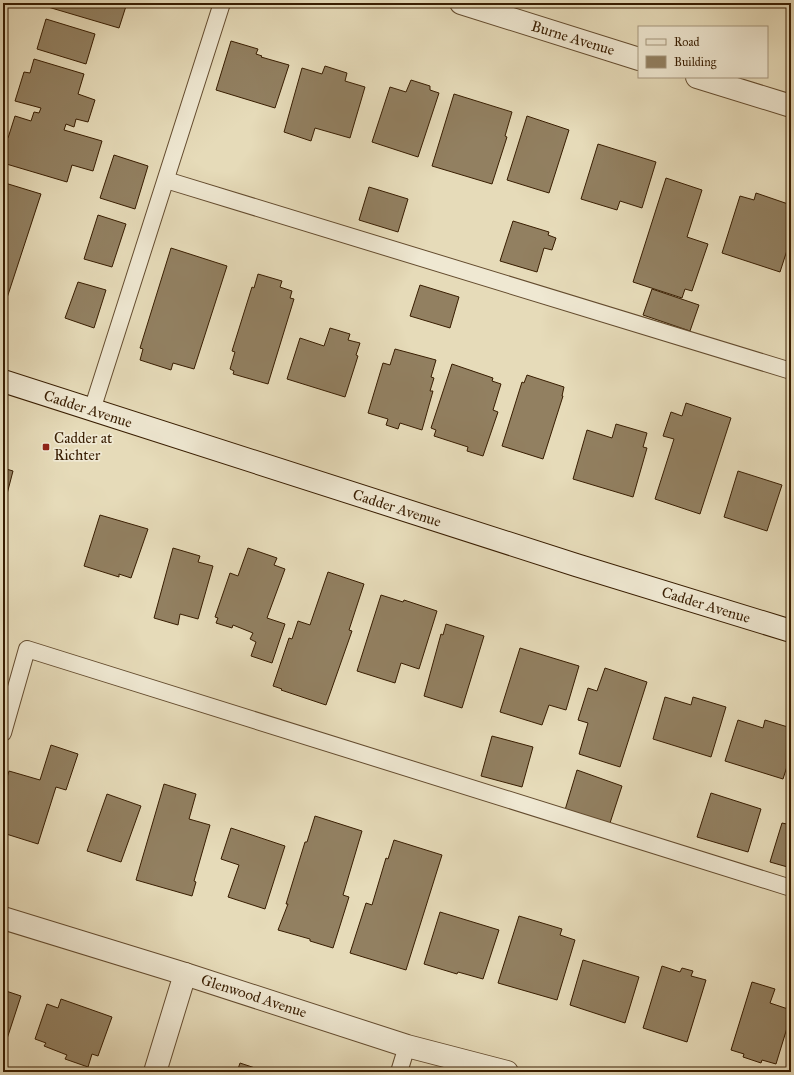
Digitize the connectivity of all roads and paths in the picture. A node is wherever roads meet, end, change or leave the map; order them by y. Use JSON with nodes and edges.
{"nodes":[{"id":1,"x":222,"y":3,"type":"edge"},
{"id":2,"x":461,"y":3,"type":"edge"},
{"id":3,"x":638,"y":59,"type":"edge"},
{"id":4,"x":700,"y":78,"type":"edge"},
{"id":5,"x":791,"y":106,"type":"edge"},
{"id":6,"x":166,"y":180,"type":"junction"},
{"id":7,"x":791,"y":371,"type":"edge"},
{"id":8,"x":3,"y":381,"type":"edge"},
{"id":9,"x":92,"y":410,"type":"junction"},
{"id":10,"x":791,"y":631,"type":"edge"},
{"id":11,"x":3,"y":733,"type":"edge"},
{"id":12,"x":791,"y":888,"type":"edge"},
{"id":13,"x":3,"y":918,"type":"edge"},
{"id":14,"x":185,"y":974,"type":"junction"},
{"id":15,"x":407,"y":1046,"type":"junction"},
{"id":16,"x":155,"y":1072,"type":"edge"},
{"id":17,"x":399,"y":1072,"type":"edge"},
{"id":18,"x":507,"y":1072,"type":"edge"}],
"edges":[{"from":1,"to":6,"type":"lane"},
{"from":2,"to":3,"type":"street","name":"Burne Avenue"},
{"from":4,"to":5,"type":"street"},
{"from":6,"to":7,"type":"lane"},
{"from":6,"to":9,"type":"lane"},
{"from":8,"to":9,"type":"street","name":"Cadder Avenue"},
{"from":9,"to":10,"type":"street","name":"Cadder Avenue"},
{"from":11,"to":12,"type":"lane"},
{"from":13,"to":14,"type":"street","name":"Glenwood Avenue"},
{"from":14,"to":15,"type":"street","name":"Glenwood Avenue"},
{"from":14,"to":16,"type":"street"},
{"from":15,"to":17,"type":"lane"},
{"from":15,"to":18,"type":"street","name":"Glenwood Avenue"}]}
